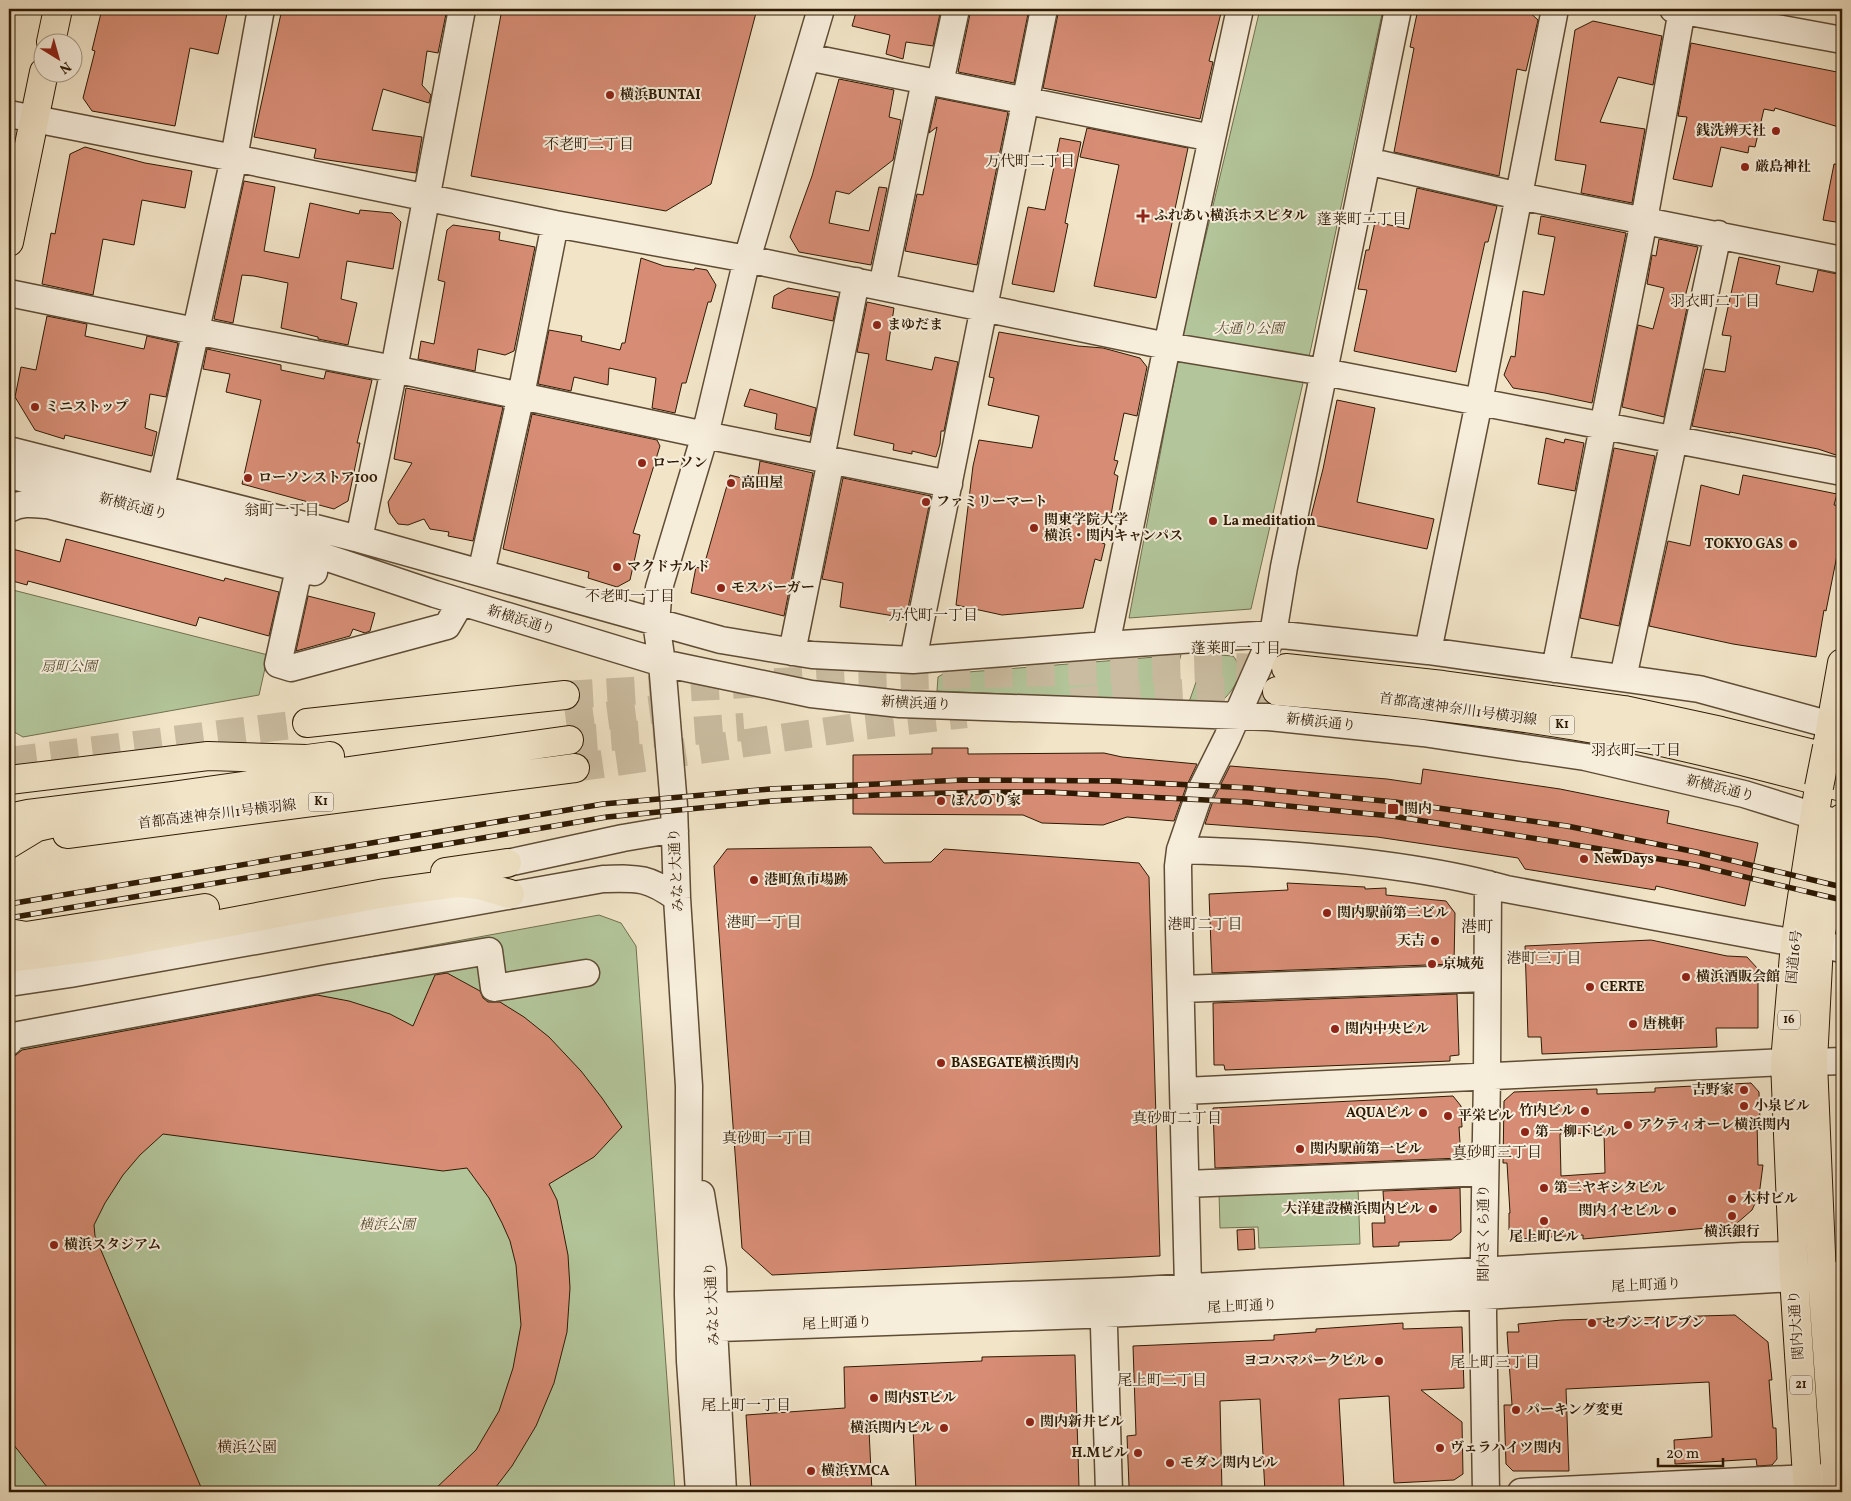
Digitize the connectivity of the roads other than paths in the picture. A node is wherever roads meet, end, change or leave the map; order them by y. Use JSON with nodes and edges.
{"nodes":[{"id":1,"x":58,"y":9,"type":"edge"},
{"id":2,"x":261,"y":9,"type":"edge"},
{"id":3,"x":462,"y":9,"type":"edge"},
{"id":4,"x":821,"y":9,"type":"edge"},
{"id":5,"x":956,"y":9,"type":"edge"},
{"id":6,"x":1044,"y":9,"type":"edge"},
{"id":7,"x":1240,"y":9,"type":"edge"},
{"id":8,"x":1398,"y":9,"type":"edge"},
{"id":9,"x":1555,"y":9,"type":"edge"},
{"id":10,"x":1678,"y":10,"type":"edge"},
{"id":11,"x":53,"y":32,"type":"edge"},
{"id":12,"x":1842,"y":40,"type":"edge"},
{"id":13,"x":806,"y":57,"type":"junction"},
{"id":14,"x":39,"y":82,"type":"edge"},
{"id":15,"x":933,"y":82,"type":"junction"},
{"id":16,"x":1024,"y":100,"type":"junction"},
{"id":17,"x":21,"y":116,"type":"edge"},
{"id":18,"x":1212,"y":138,"type":"junction"},
{"id":19,"x":234,"y":158,"type":"junction"},
{"id":20,"x":1367,"y":161,"type":"junction"},
{"id":21,"x":1519,"y":196,"type":"junction"},
{"id":22,"x":426,"y":197,"type":"junction"},
{"id":23,"x":1644,"y":220,"type":"junction"},
{"id":24,"x":555,"y":224,"type":"junction"},
{"id":25,"x":1718,"y":234,"type":"junction"},
{"id":26,"x":9,"y":242,"type":"edge"},
{"id":27,"x":747,"y":259,"type":"junction"},
{"id":28,"x":1842,"y":260,"type":"edge"},
{"id":29,"x":856,"y":282,"type":"junction"},
{"id":30,"x":882,"y":287,"type":"junction"},
{"id":31,"x":9,"y":293,"type":"edge"},
{"id":32,"x":985,"y":308,"type":"junction"},
{"id":33,"x":195,"y":331,"type":"junction"},
{"id":34,"x":1167,"y":346,"type":"junction"},
{"id":35,"x":394,"y":369,"type":"junction"},
{"id":36,"x":1324,"y":372,"type":"junction"},
{"id":37,"x":520,"y":395,"type":"junction"},
{"id":38,"x":1479,"y":402,"type":"junction"},
{"id":39,"x":1603,"y":425,"type":"junction"},
{"id":40,"x":705,"y":435,"type":"junction"},
{"id":41,"x":1674,"y":438,"type":"junction"},
{"id":42,"x":9,"y":450,"type":"edge"},
{"id":43,"x":826,"y":459,"type":"junction"},
{"id":44,"x":1842,"y":472,"type":"edge"},
{"id":45,"x":9,"y":475,"type":"edge"},
{"id":46,"x":949,"y":484,"type":"junction"},
{"id":47,"x":161,"y":488,"type":"junction"},
{"id":48,"x":9,"y":509,"type":"edge"},
{"id":49,"x":359,"y":539,"type":"junction"},
{"id":50,"x":299,"y":569,"type":"junction"},
{"id":51,"x":481,"y":573,"type":"junction"},
{"id":52,"x":435,"y":594,"type":"junction"},
{"id":53,"x":461,"y":602,"type":"junction"},
{"id":54,"x":656,"y":622,"type":"junction"},
{"id":55,"x":1273,"y":634,"type":"junction"},
{"id":56,"x":1106,"y":645,"type":"junction"},
{"id":57,"x":1428,"y":651,"type":"junction"},
{"id":58,"x":792,"y":652,"type":"junction"},
{"id":59,"x":914,"y":660,"type":"junction"},
{"id":60,"x":662,"y":663,"type":"junction"},
{"id":61,"x":1842,"y":663,"type":"edge"},
{"id":62,"x":1555,"y":669,"type":"junction"},
{"id":63,"x":1624,"y":678,"type":"junction"},
{"id":64,"x":1237,"y":716,"type":"junction"},
{"id":65,"x":567,"y":719,"type":"junction"},
{"id":66,"x":307,"y":723,"type":"tunnel mouth"},
{"id":67,"x":1836,"y":740,"type":"edge"},
{"id":68,"x":575,"y":768,"type":"tunnel mouth"},
{"id":69,"x":9,"y":780,"type":"edge"},
{"id":70,"x":1831,"y":787,"type":"edge"},
{"id":71,"x":173,"y":796,"type":"junction"},
{"id":72,"x":1814,"y":816,"type":"junction"},
{"id":73,"x":9,"y":818,"type":"edge"},
{"id":74,"x":1842,"y":823,"type":"edge"},
{"id":75,"x":675,"y":831,"type":"junction"},
{"id":76,"x":67,"y":834,"type":"dead end"},
{"id":77,"x":9,"y":844,"type":"edge"},
{"id":78,"x":1180,"y":850,"type":"junction"},
{"id":79,"x":507,"y":862,"type":"junction"},
{"id":80,"x":1488,"y":884,"type":"junction"},
{"id":81,"x":385,"y":893,"type":"junction"},
{"id":82,"x":510,"y":894,"type":"junction"},
{"id":83,"x":677,"y":898,"type":"junction"},
{"id":84,"x":9,"y":933,"type":"edge"},
{"id":85,"x":1819,"y":945,"type":"edge"},
{"id":86,"x":9,"y":958,"type":"edge"},
{"id":87,"x":586,"y":972,"type":"dead end"},
{"id":88,"x":1487,"y":978,"type":"junction"},
{"id":89,"x":9,"y":983,"type":"edge"},
{"id":90,"x":1181,"y":989,"type":"junction"},
{"id":91,"x":9,"y":1042,"type":"edge"},
{"id":92,"x":1842,"y":1061,"type":"edge"},
{"id":93,"x":1785,"y":1062,"type":"junction"},
{"id":94,"x":1813,"y":1062,"type":"junction"},
{"id":95,"x":1487,"y":1076,"type":"junction"},
{"id":96,"x":1184,"y":1091,"type":"junction"},
{"id":97,"x":1485,"y":1172,"type":"junction"},
{"id":98,"x":1186,"y":1184,"type":"junction"},
{"id":99,"x":1832,"y":1265,"type":"edge"},
{"id":100,"x":1793,"y":1266,"type":"junction"},
{"id":101,"x":1484,"y":1284,"type":"junction"},
{"id":102,"x":1188,"y":1287,"type":"junction"},
{"id":103,"x":1103,"y":1302,"type":"junction"},
{"id":104,"x":701,"y":1318,"type":"junction"},
{"id":105,"x":1839,"y":1482,"type":"edge"},
{"id":106,"x":1808,"y":1485,"type":"edge"},
{"id":107,"x":699,"y":1492,"type":"edge"},
{"id":108,"x":722,"y":1492,"type":"edge"},
{"id":109,"x":1109,"y":1492,"type":"edge"},
{"id":110,"x":1486,"y":1492,"type":"edge"},
{"id":111,"x":1521,"y":1492,"type":"edge"}],
"edges":[{"from":1,"to":11,"type":"main road"},
{"from":2,"to":19,"type":"street"},
{"from":3,"to":22,"type":"street"},
{"from":4,"to":13,"type":"street","name":"みなと大通り"},
{"from":5,"to":15,"type":"street"},
{"from":6,"to":16,"type":"street"},
{"from":7,"to":18,"type":"street"},
{"from":8,"to":20,"type":"street"},
{"from":9,"to":21,"type":"street"},
{"from":10,"to":12,"type":"street"},
{"from":10,"to":23,"type":"street"},
{"from":13,"to":15,"type":"street"},
{"from":13,"to":27,"type":"street","name":"みなと大通り"},
{"from":14,"to":17,"type":"main road"},
{"from":15,"to":16,"type":"street"},
{"from":15,"to":30,"type":"street"},
{"from":16,"to":18,"type":"street"},
{"from":16,"to":32,"type":"street"},
{"from":17,"to":19,"type":"street"},
{"from":17,"to":26,"type":"main road"},
{"from":18,"to":34,"type":"street"},
{"from":19,"to":22,"type":"street"},
{"from":19,"to":33,"type":"street"},
{"from":20,"to":21,"type":"street"},
{"from":20,"to":36,"type":"street"},
{"from":21,"to":23,"type":"street"},
{"from":21,"to":38,"type":"street"},
{"from":22,"to":24,"type":"street"},
{"from":22,"to":35,"type":"street"},
{"from":23,"to":25,"type":"street"},
{"from":23,"to":39,"type":"street"},
{"from":24,"to":27,"type":"street"},
{"from":24,"to":37,"type":"street"},
{"from":25,"to":28,"type":"street"},
{"from":25,"to":41,"type":"street"},
{"from":27,"to":29,"type":"street"},
{"from":27,"to":40,"type":"street","name":"みなと大通り"},
{"from":29,"to":30,"type":"street"},
{"from":29,"to":43,"type":"street"},
{"from":30,"to":32,"type":"street"},
{"from":31,"to":33,"type":"street"},
{"from":32,"to":34,"type":"street"},
{"from":32,"to":46,"type":"street"},
{"from":33,"to":35,"type":"street"},
{"from":33,"to":47,"type":"street"},
{"from":34,"to":36,"type":"street"},
{"from":34,"to":56,"type":"street"},
{"from":35,"to":37,"type":"street"},
{"from":35,"to":49,"type":"street"},
{"from":36,"to":38,"type":"street"},
{"from":36,"to":55,"type":"street"},
{"from":37,"to":40,"type":"street"},
{"from":37,"to":51,"type":"street"},
{"from":38,"to":39,"type":"street"},
{"from":38,"to":57,"type":"street"},
{"from":39,"to":41,"type":"street"},
{"from":39,"to":62,"type":"street"},
{"from":40,"to":43,"type":"street"},
{"from":40,"to":54,"type":"street","name":"みなと大通り"},
{"from":41,"to":44,"type":"street"},
{"from":41,"to":63,"type":"street"},
{"from":42,"to":47,"type":"street"},
{"from":43,"to":46,"type":"street"},
{"from":43,"to":58,"type":"street"},
{"from":45,"to":52,"type":"street","name":"新横浜通り"},
{"from":46,"to":59,"type":"street"},
{"from":47,"to":49,"type":"street"},
{"from":48,"to":50,"type":"street"},
{"from":49,"to":51,"type":"street"},
{"from":50,"to":52,"type":"street"},
{"from":50,"to":53,"type":"street"},
{"from":51,"to":54,"type":"street"},
{"from":52,"to":53,"type":"street","name":"新横浜通り"},
{"from":53,"to":60,"type":"street","name":"新横浜通り"},
{"from":54,"to":58,"type":"street"},
{"from":54,"to":60,"type":"street","name":"みなと大通り"},
{"from":55,"to":56,"type":"street"},
{"from":55,"to":57,"type":"street"},
{"from":55,"to":64,"type":"street"},
{"from":56,"to":59,"type":"street"},
{"from":57,"to":62,"type":"street"},
{"from":58,"to":59,"type":"street"},
{"from":60,"to":64,"type":"street","name":"新横浜通り"},
{"from":60,"to":75,"type":"street","name":"みなと大通り"},
{"from":61,"to":67,"type":"main road","name":"国道16号","number":"16"},
{"from":62,"to":63,"type":"street"},
{"from":63,"to":67,"type":"street"},
{"from":64,"to":72,"type":"street","name":"新横浜通り"},
{"from":64,"to":78,"type":"street"},
{"from":65,"to":66,"type":"main road"},
{"from":65,"to":69,"type":"main road"},
{"from":65,"to":71,"type":"main road"},
{"from":67,"to":70,"type":"main road","name":"国道16号","number":"16","bridge":true},
{"from":67,"to":70,"type":"main road","name":"首都高速神奈川1号横羽線","number":"K1"},
{"from":68,"to":76,"type":"main road","name":"首都高速神奈川1号横羽線","number":"K1"},
{"from":70,"to":72,"type":"main road","name":"国道16号","number":"16"},
{"from":71,"to":73,"type":"main road"},
{"from":71,"to":77,"type":"main road"},
{"from":72,"to":74,"type":"street","name":"新横浜通り"},
{"from":72,"to":85,"type":"main road","name":"国道16号","number":"16"},
{"from":74,"to":85,"type":"main road","name":"国道16号","number":"16"},
{"from":75,"to":79,"type":"street"},
{"from":75,"to":83,"type":"street","name":"みなと大通り"},
{"from":78,"to":80,"type":"street"},
{"from":78,"to":90,"type":"street"},
{"from":79,"to":81,"type":"main road"},
{"from":79,"to":84,"type":"main road"},
{"from":80,"to":85,"type":"street"},
{"from":80,"to":88,"type":"street","name":"関内さくら通り"},
{"from":81,"to":82,"type":"main road"},
{"from":81,"to":86,"type":"main road"},
{"from":82,"to":83,"type":"street"},
{"from":82,"to":89,"type":"street"},
{"from":83,"to":104,"type":"street","name":"みなと大通り"},
{"from":85,"to":93,"type":"main road","name":"国道16号","number":"16"},
{"from":85,"to":94,"type":"main road","name":"国道16号","number":"16"},
{"from":87,"to":91,"type":"street"},
{"from":88,"to":90,"type":"street"},
{"from":88,"to":95,"type":"street","name":"関内さくら通り"},
{"from":90,"to":96,"type":"street"},
{"from":92,"to":94,"type":"street"},
{"from":93,"to":95,"type":"street"},
{"from":93,"to":100,"type":"main road","name":"国道16号","number":"16"},
{"from":94,"to":99,"type":"main road","name":"国道16号","number":"16"},
{"from":95,"to":96,"type":"street"},
{"from":95,"to":97,"type":"street","name":"関内さくら通り"},
{"from":96,"to":98,"type":"street"},
{"from":97,"to":98,"type":"street"},
{"from":97,"to":101,"type":"street","name":"関内さくら通り"},
{"from":98,"to":102,"type":"street"},
{"from":99,"to":100,"type":"main road"},
{"from":99,"to":105,"type":"main road","name":"関内大通り","number":"21"},
{"from":100,"to":101,"type":"street","name":"尾上町通り"},
{"from":100,"to":106,"type":"main road","name":"関内大通り","number":"21"},
{"from":101,"to":102,"type":"street","name":"尾上町通り"},
{"from":101,"to":103,"type":"street","name":"尾上町通り"},
{"from":101,"to":110,"type":"street","name":"関内さくら通り"},
{"from":102,"to":103,"type":"street","name":"尾上町通り"},
{"from":103,"to":104,"type":"street","name":"尾上町通り"},
{"from":103,"to":109,"type":"street"},
{"from":104,"to":107,"type":"street","name":"みなと大通り"},
{"from":104,"to":108,"type":"street","name":"みなと大通り"},
{"from":105,"to":106,"type":"street"},
{"from":106,"to":111,"type":"street"}]}
